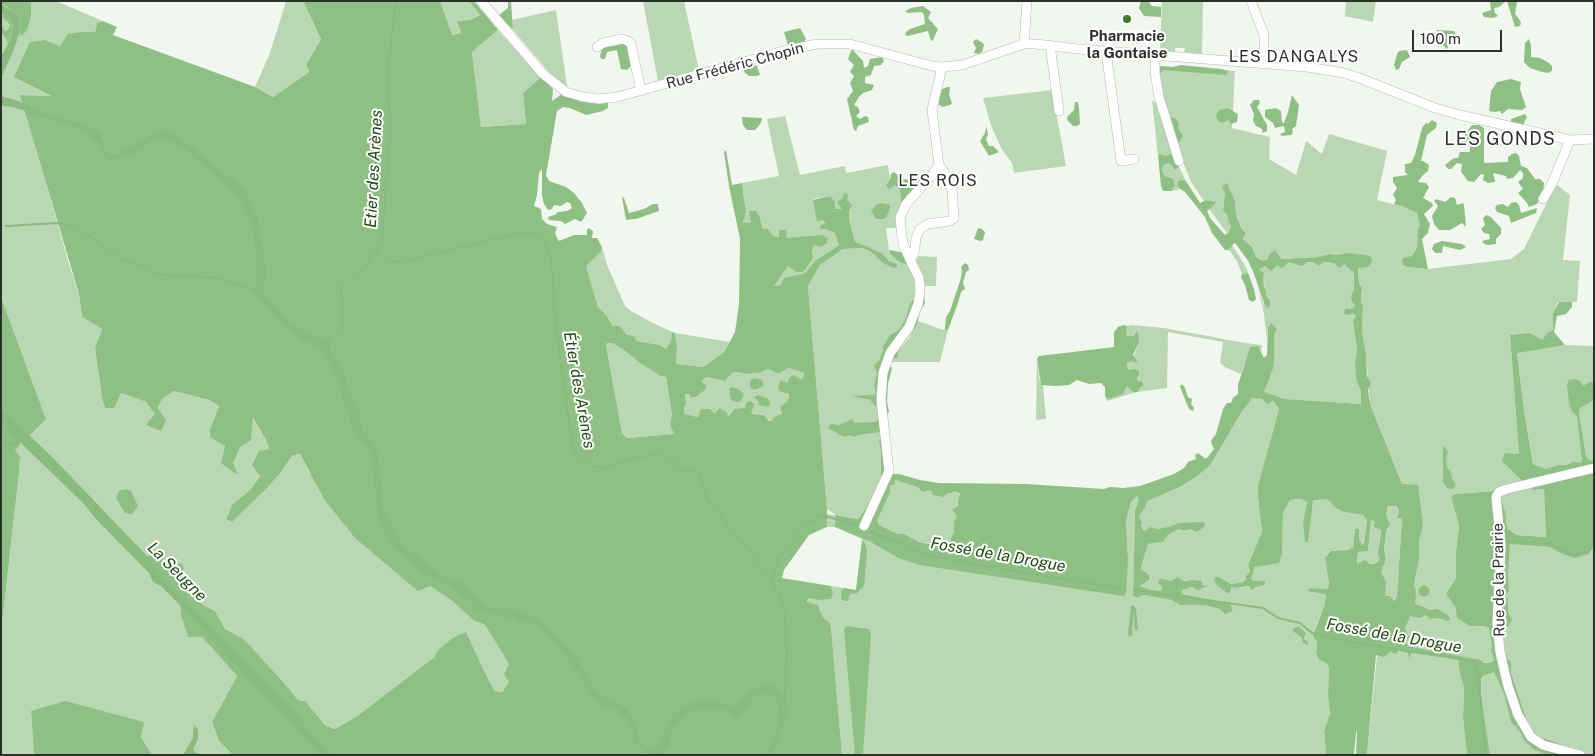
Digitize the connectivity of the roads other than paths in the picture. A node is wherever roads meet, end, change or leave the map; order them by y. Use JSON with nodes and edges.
{"nodes":[{"id":1,"x":481,"y":1,"type":"edge"},
{"id":2,"x":1027,"y":1,"type":"edge"},
{"id":3,"x":1251,"y":1,"type":"edge"},
{"id":4,"x":1024,"y":44,"type":"junction"},
{"id":5,"x":1050,"y":45,"type":"junction"},
{"id":6,"x":597,"y":47,"type":"dead end"},
{"id":7,"x":1106,"y":51,"type":"junction"},
{"id":8,"x":1155,"y":56,"type":"junction"},
{"id":9,"x":1264,"y":63,"type":"junction"},
{"id":10,"x":942,"y":67,"type":"junction"},
{"id":11,"x":641,"y":91,"type":"junction"},
{"id":12,"x":1059,"y":111,"type":"dead end"},
{"id":13,"x":1594,"y":138,"type":"edge"},
{"id":14,"x":1570,"y":140,"type":"junction"},
{"id":15,"x":1134,"y":159,"type":"dead end"},
{"id":16,"x":1179,"y":161,"type":"dead end"},
{"id":17,"x":939,"y":165,"type":"junction"},
{"id":18,"x":1543,"y":199,"type":"dead end"},
{"id":19,"x":910,"y":258,"type":"junction"},
{"id":20,"x":1594,"y":468,"type":"edge"},
{"id":21,"x":864,"y":526,"type":"dead end"},
{"id":22,"x":1580,"y":755,"type":"edge"}],
"edges":[{"from":1,"to":11,"type":"street","name":"Rue Frédéric Chopin"},
{"from":2,"to":4,"type":"street"},
{"from":3,"to":9,"type":"street"},
{"from":4,"to":5,"type":"street"},
{"from":4,"to":10,"type":"street","name":"Rue Frédéric Chopin"},
{"from":5,"to":7,"type":"street"},
{"from":5,"to":12,"type":"street"},
{"from":6,"to":11,"type":"street"},
{"from":7,"to":8,"type":"street"},
{"from":7,"to":15,"type":"street"},
{"from":8,"to":9,"type":"street"},
{"from":8,"to":16,"type":"street"},
{"from":9,"to":14,"type":"street"},
{"from":10,"to":11,"type":"street","name":"Rue Frédéric Chopin"},
{"from":10,"to":17,"type":"street"},
{"from":13,"to":14,"type":"street"},
{"from":14,"to":18,"type":"street"},
{"from":17,"to":19,"type":"street"},
{"from":17,"to":19,"type":"street"},
{"from":19,"to":21,"type":"street"},
{"from":20,"to":22,"type":"street","name":"Rue de la Prairie"}]}
